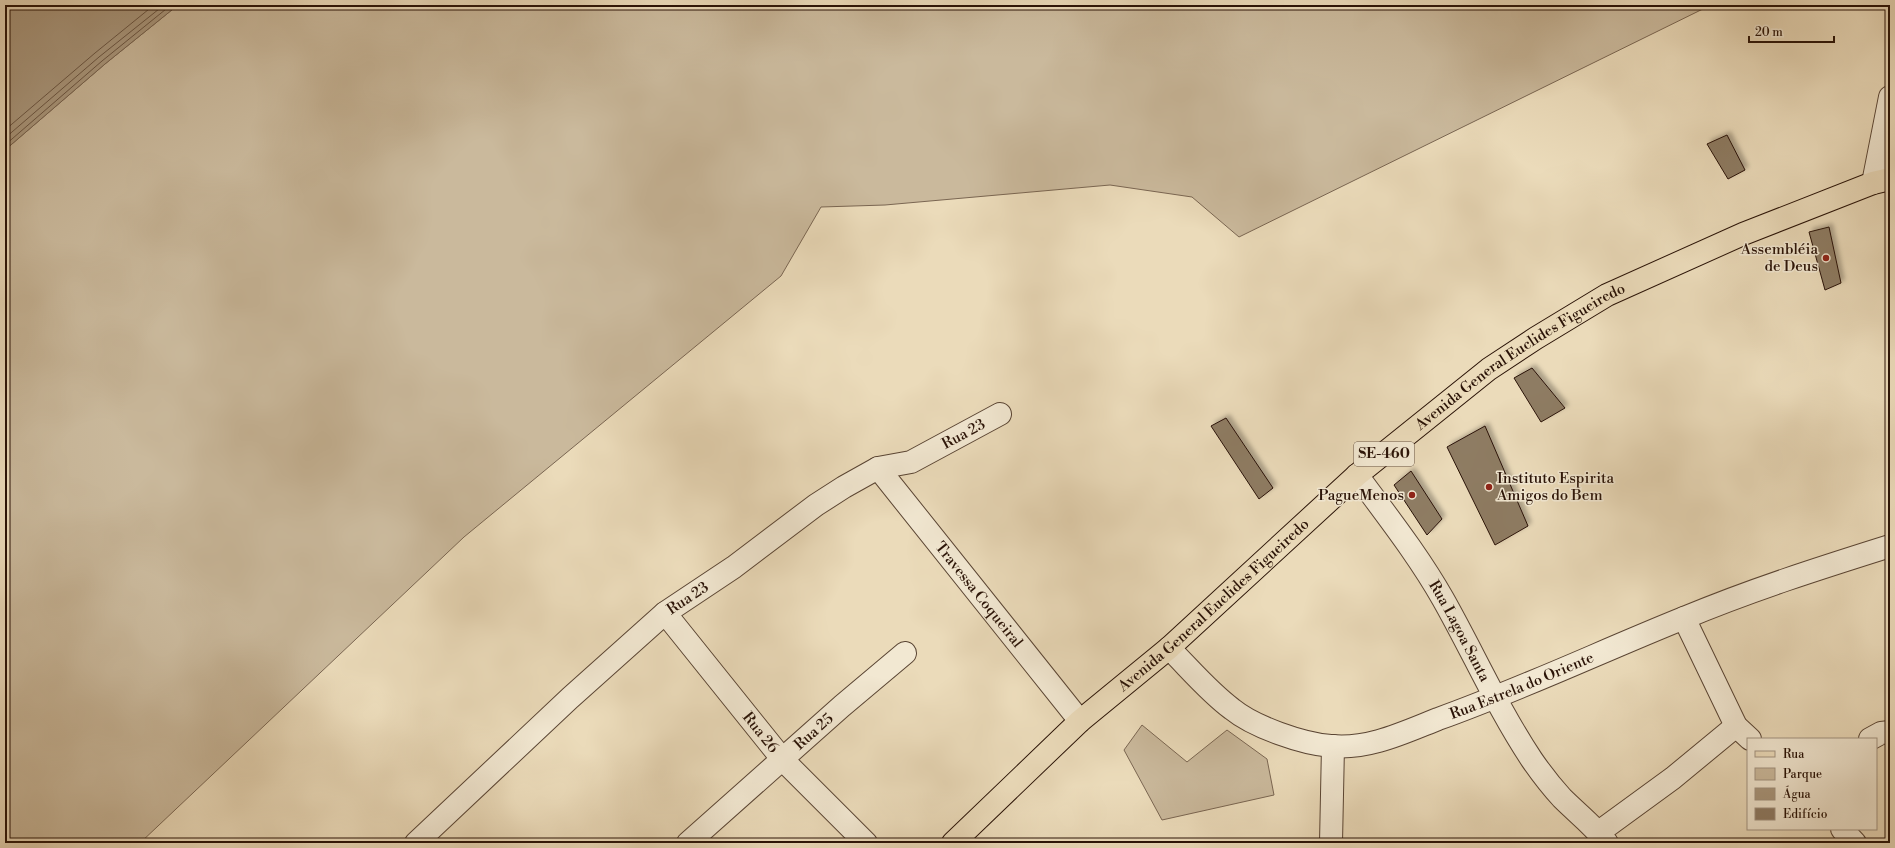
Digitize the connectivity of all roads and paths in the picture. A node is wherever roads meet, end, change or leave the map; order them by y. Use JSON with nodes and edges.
{"nodes":[{"id":1,"x":1890,"y":97,"type":"edge"},
{"id":2,"x":1882,"y":181,"type":"edge"},
{"id":3,"x":1000,"y":414,"type":"dead end"},
{"id":4,"x":878,"y":468,"type":"junction"},
{"id":5,"x":1357,"y":475,"type":"junction"},
{"id":6,"x":1890,"y":546,"type":"edge"},
{"id":7,"x":665,"y":613,"type":"junction"},
{"id":8,"x":1684,"y":618,"type":"junction"},
{"id":9,"x":1169,"y":648,"type":"junction"},
{"id":10,"x":905,"y":653,"type":"dead end"},
{"id":11,"x":1495,"y":699,"type":"junction"},
{"id":12,"x":1080,"y":721,"type":"junction"},
{"id":13,"x":1890,"y":732,"type":"edge"},
{"id":14,"x":1743,"y":733,"type":"edge"},
{"id":15,"x":1872,"y":738,"type":"edge"},
{"id":16,"x":1333,"y":746,"type":"junction"},
{"id":17,"x":783,"y":760,"type":"junction"},
{"id":18,"x":1843,"y":830,"type":"edge"},
{"id":19,"x":1603,"y":838,"type":"edge"},
{"id":20,"x":416,"y":843,"type":"edge"},
{"id":21,"x":688,"y":843,"type":"edge"},
{"id":22,"x":866,"y":843,"type":"edge"},
{"id":23,"x":953,"y":843,"type":"edge"},
{"id":24,"x":1332,"y":843,"type":"edge"},
{"id":25,"x":1855,"y":843,"type":"edge"}],
"edges":[{"from":1,"to":2,"type":"street"},
{"from":2,"to":5,"type":"main road","name":"Avenida General Euclides Figueiredo","number":"SE-460"},
{"from":3,"to":4,"type":"street","name":"Rua 23"},
{"from":4,"to":7,"type":"street","name":"Rua 23"},
{"from":4,"to":12,"type":"street","name":"Travessa Coqueiral"},
{"from":5,"to":9,"type":"main road","name":"Avenida General Euclides Figueiredo","number":"SE-460"},
{"from":5,"to":11,"type":"street","name":"Rua Lagoa Santa"},
{"from":6,"to":8,"type":"street","name":"Rua Estrela do Oriente"},
{"from":7,"to":17,"type":"street","name":"Rua 26"},
{"from":7,"to":20,"type":"street","name":"Rua 23"},
{"from":8,"to":11,"type":"street","name":"Rua Estrela do Oriente"},
{"from":8,"to":14,"type":"street"},
{"from":9,"to":12,"type":"main road","name":"Avenida General Euclides Figueiredo","number":"SE-460"},
{"from":9,"to":16,"type":"street","name":"Rua Estrela do Oriente"},
{"from":10,"to":17,"type":"street","name":"Rua 25"},
{"from":11,"to":16,"type":"street","name":"Rua Estrela do Oriente"},
{"from":11,"to":19,"type":"street","name":"Rua Lagoa Santa"},
{"from":12,"to":23,"type":"main road","name":"Avenida General Euclides Figueiredo","number":"SE-460"},
{"from":13,"to":15,"type":"street"},
{"from":14,"to":19,"type":"street"},
{"from":16,"to":24,"type":"street"},
{"from":17,"to":21,"type":"street","name":"Rua 25"},
{"from":17,"to":22,"type":"street","name":"Rua 26"},
{"from":18,"to":25,"type":"street"}]}
